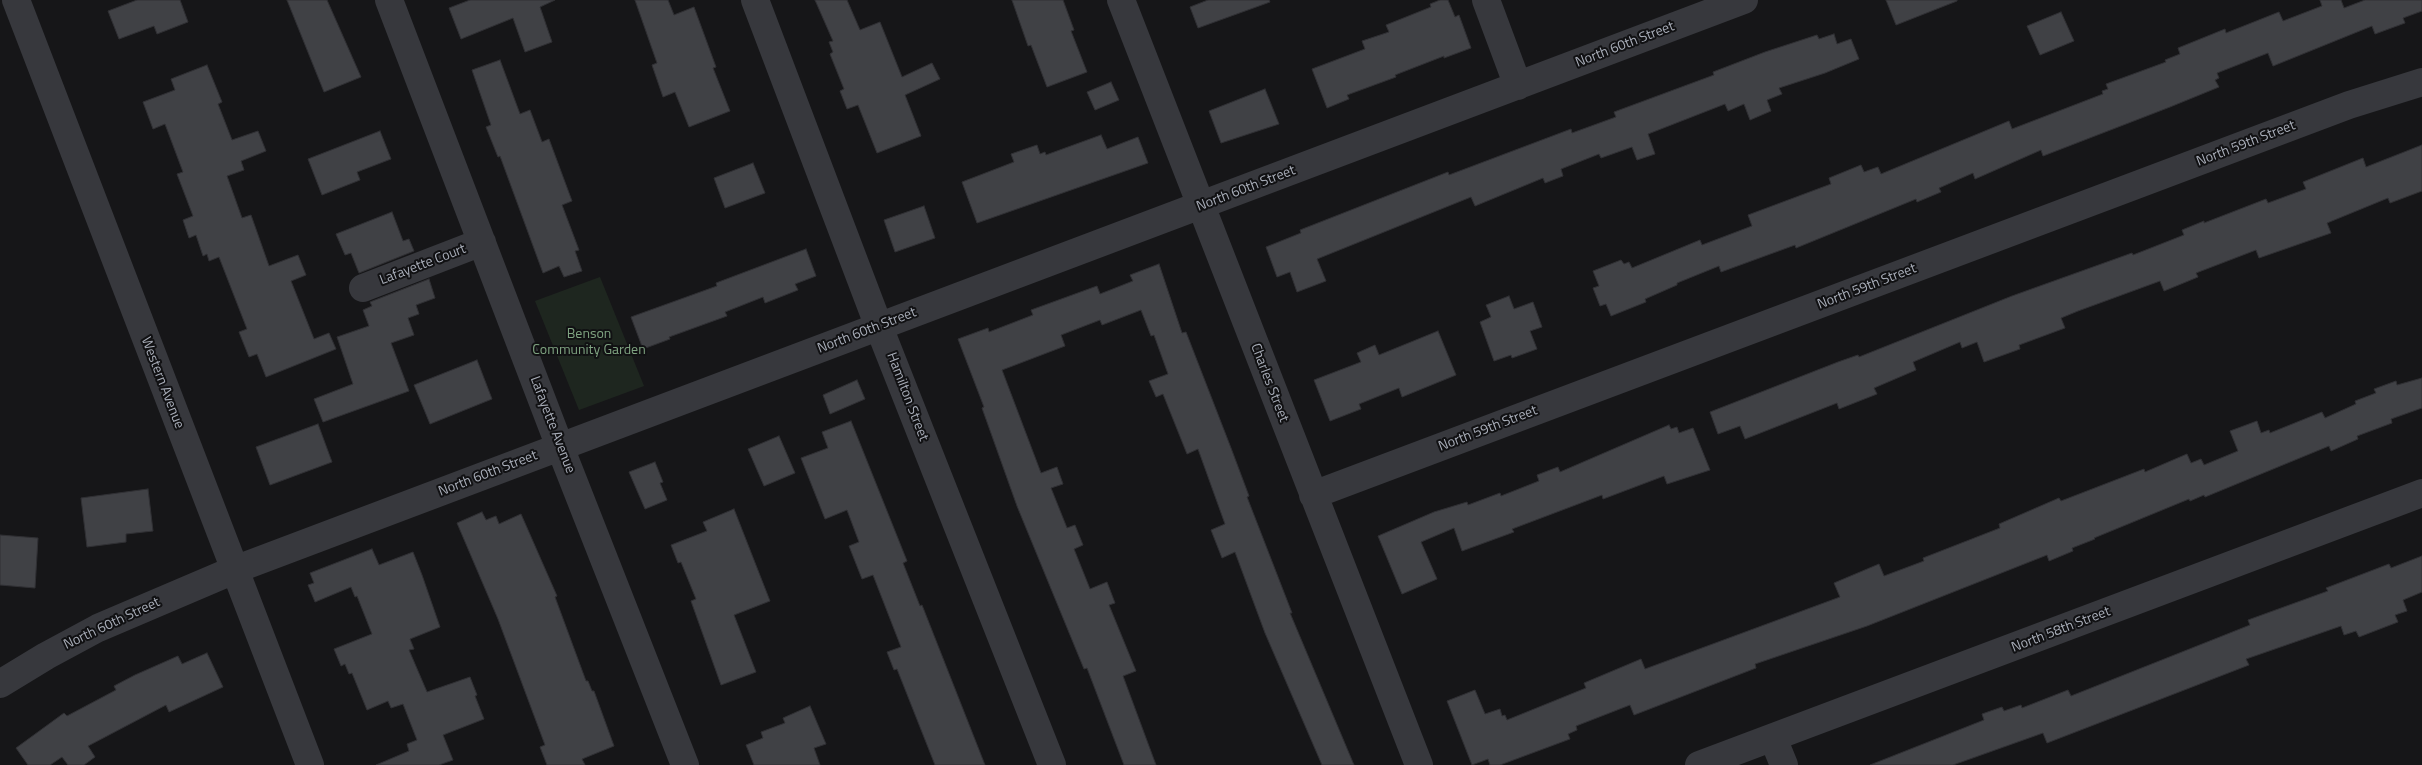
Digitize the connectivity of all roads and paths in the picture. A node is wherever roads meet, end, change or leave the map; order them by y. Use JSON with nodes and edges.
{"nodes":[{"id":1,"x":16,"y":0,"type":"edge"},
{"id":2,"x":389,"y":0,"type":"edge"},
{"id":3,"x":755,"y":0,"type":"edge"},
{"id":4,"x":1121,"y":0,"type":"edge"},
{"id":5,"x":1486,"y":0,"type":"edge"},
{"id":6,"x":1744,"y":0,"type":"edge"},
{"id":7,"x":2422,"y":82,"type":"edge"},
{"id":8,"x":1518,"y":86,"type":"junction"},
{"id":9,"x":1200,"y":206,"type":"junction"},
{"id":10,"x":482,"y":242,"type":"junction"},
{"id":11,"x":363,"y":288,"type":"dead end"},
{"id":12,"x":879,"y":327,"type":"junction"},
{"id":13,"x":560,"y":447,"type":"junction"},
{"id":14,"x":2422,"y":493,"type":"edge"},
{"id":15,"x":1314,"y":495,"type":"junction"},
{"id":16,"x":234,"y":570,"type":"junction"},
{"id":17,"x":0,"y":684,"type":"edge"},
{"id":18,"x":1773,"y":738,"type":"junction"},
{"id":19,"x":310,"y":765,"type":"edge"},
{"id":20,"x":686,"y":765,"type":"edge"},
{"id":21,"x":1052,"y":765,"type":"edge"},
{"id":22,"x":1419,"y":765,"type":"edge"},
{"id":23,"x":1699,"y":765,"type":"edge"},
{"id":24,"x":1784,"y":765,"type":"edge"}],
"edges":[{"from":1,"to":16,"type":"street","name":"Western Avenue"},
{"from":2,"to":10,"type":"street","name":"Lafayette Avenue"},
{"from":3,"to":12,"type":"street","name":"Hamilton Street"},
{"from":4,"to":9,"type":"street","name":"Charles Street"},
{"from":5,"to":8,"type":"street"},
{"from":6,"to":8,"type":"street","name":"North 60th Street"},
{"from":7,"to":15,"type":"street","name":"North 59th Street"},
{"from":8,"to":9,"type":"street","name":"North 60th Street"},
{"from":9,"to":12,"type":"street","name":"North 60th Street"},
{"from":9,"to":15,"type":"street","name":"Charles Street"},
{"from":10,"to":11,"type":"street","name":"Lafayette Court"},
{"from":10,"to":13,"type":"street","name":"Lafayette Avenue"},
{"from":12,"to":13,"type":"street","name":"North 60th Street"},
{"from":12,"to":21,"type":"street","name":"Hamilton Street"},
{"from":13,"to":16,"type":"street","name":"North 60th Street"},
{"from":13,"to":20,"type":"street","name":"Lafayette Avenue"},
{"from":14,"to":18,"type":"street","name":"North 58th Street"},
{"from":15,"to":22,"type":"street","name":"Charles Street"},
{"from":16,"to":17,"type":"street","name":"North 60th Street"},
{"from":16,"to":19,"type":"street","name":"Western Avenue"},
{"from":18,"to":23,"type":"street","name":"North 58th Street"},
{"from":18,"to":24,"type":"street"}]}
